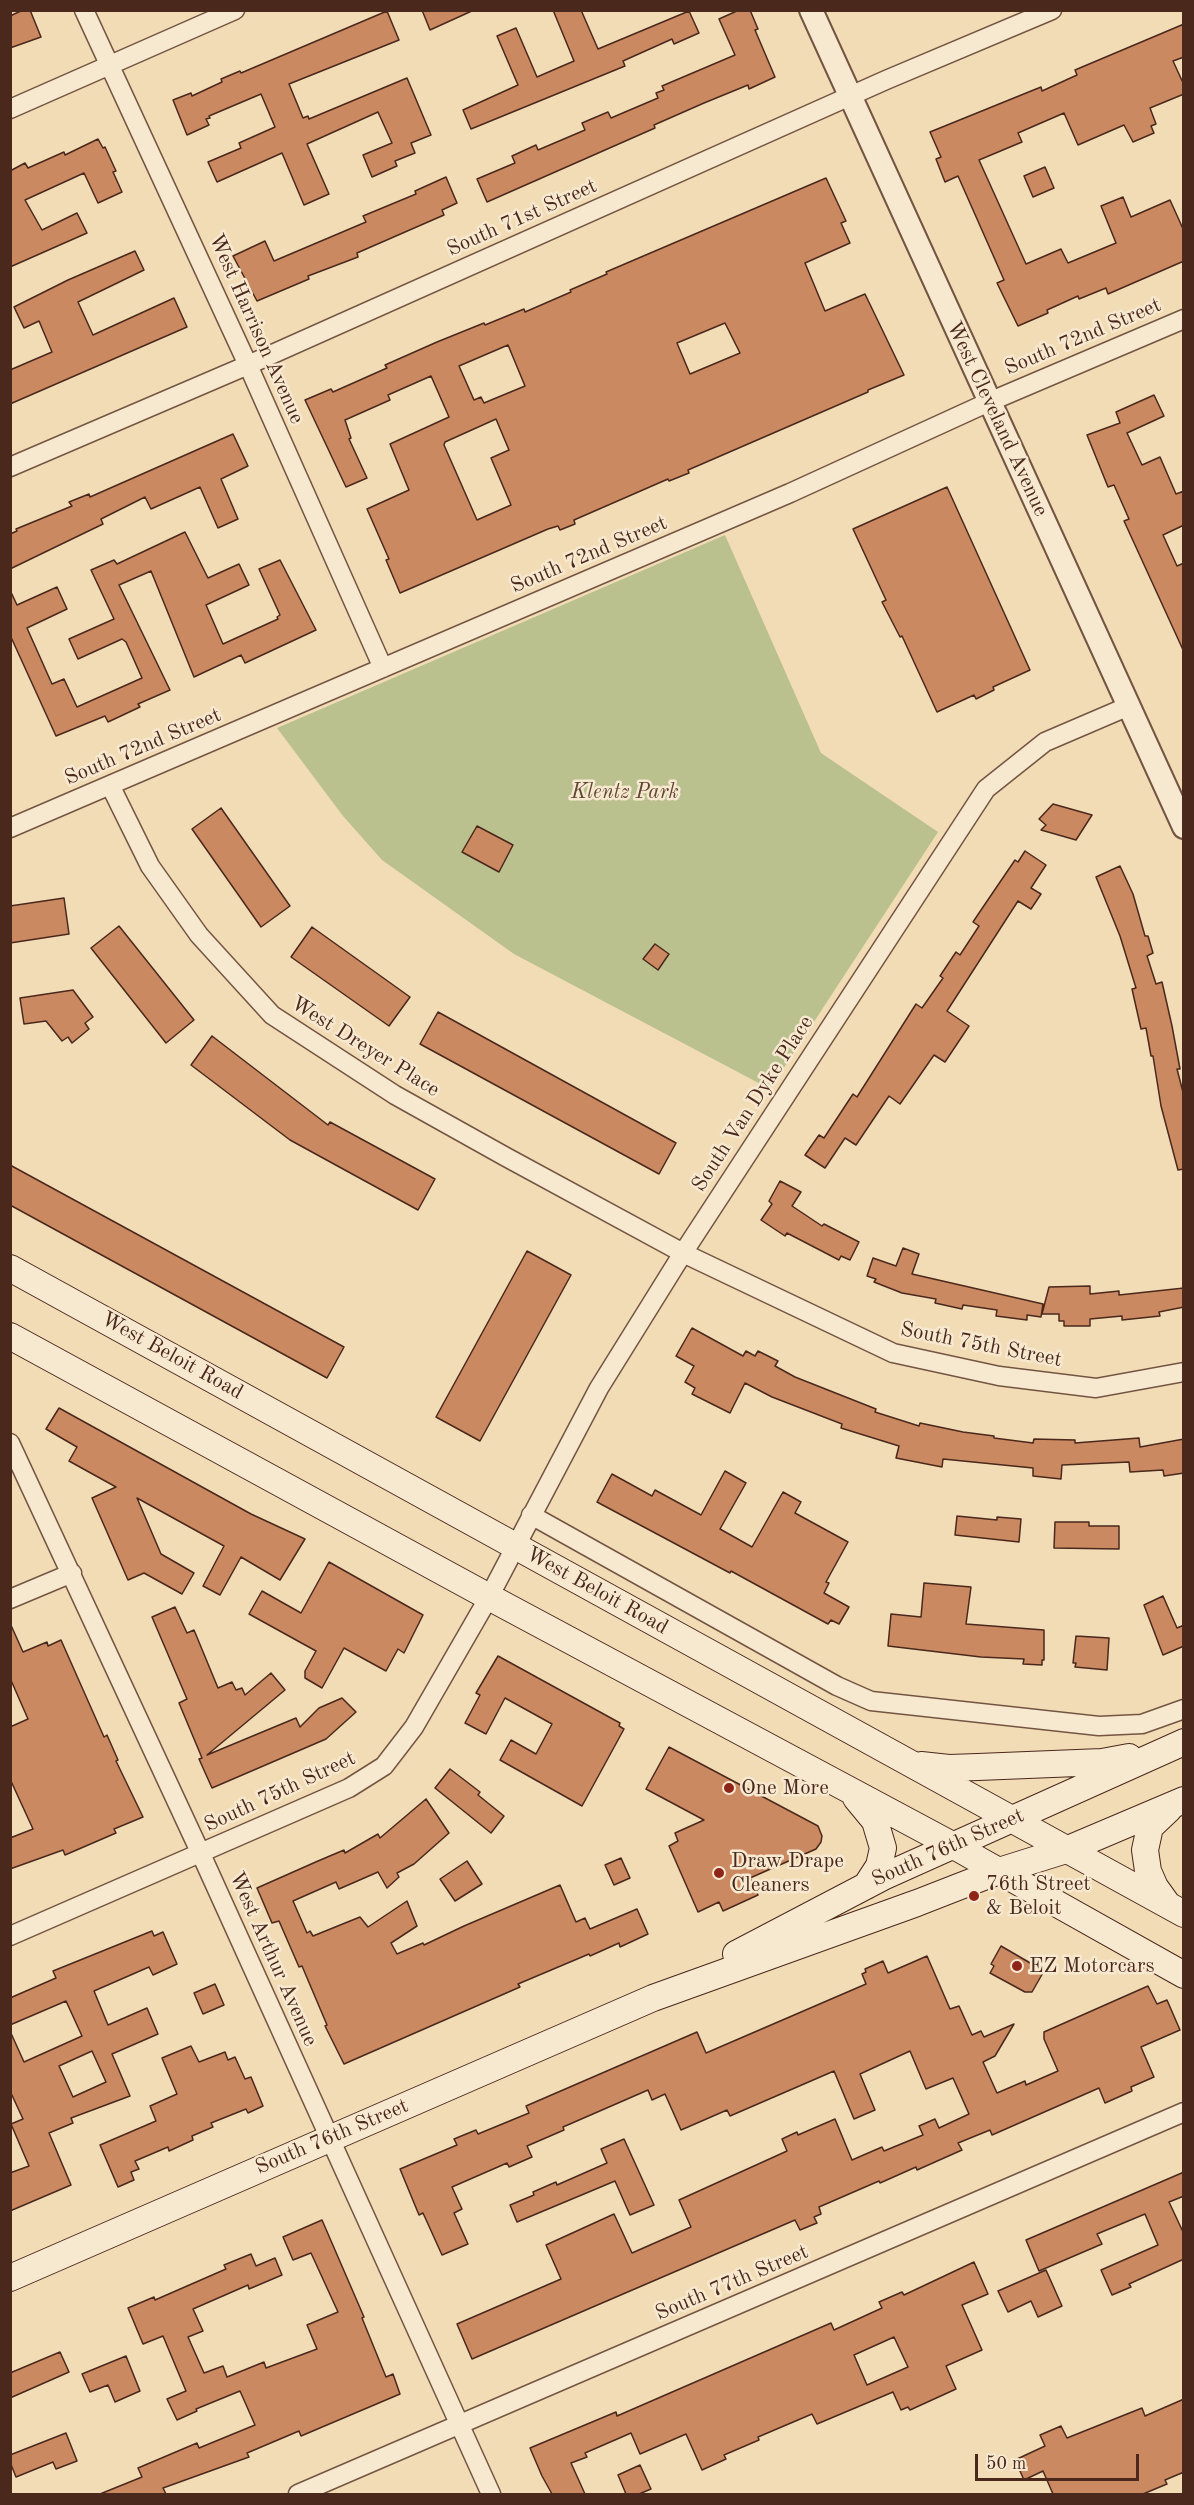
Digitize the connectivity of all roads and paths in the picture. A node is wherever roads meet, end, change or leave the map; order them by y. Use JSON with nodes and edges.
{"nodes":[{"id":1,"x":84,"y":10,"type":"edge"},
{"id":2,"x":235,"y":10,"type":"edge"},
{"id":3,"x":811,"y":10,"type":"edge"},
{"id":4,"x":1052,"y":10,"type":"edge"},
{"id":5,"x":109,"y":66,"type":"junction"},
{"id":6,"x":850,"y":96,"type":"junction"},
{"id":7,"x":10,"y":109,"type":"edge"},
{"id":8,"x":1184,"y":319,"type":"edge"},
{"id":9,"x":248,"y":364,"type":"junction"},
{"id":10,"x":989,"y":402,"type":"junction"},
{"id":11,"x":10,"y":466,"type":"edge"},
{"id":12,"x":383,"y":668,"type":"junction"},
{"id":13,"x":1129,"y":706,"type":"junction"},
{"id":14,"x":110,"y":785,"type":"junction"},
{"id":15,"x":10,"y":828,"type":"edge"},
{"id":16,"x":1184,"y":828,"type":"edge"},
{"id":17,"x":683,"y":1253,"type":"junction"},
{"id":18,"x":10,"y":1268,"type":"edge"},
{"id":19,"x":10,"y":1336,"type":"edge"},
{"id":20,"x":1184,"y":1372,"type":"edge"},
{"id":21,"x":10,"y":1443,"type":"edge"},
{"id":22,"x":531,"y":1515,"type":"junction"},
{"id":23,"x":515,"y":1546,"type":"junction"},
{"id":24,"x":72,"y":1573,"type":"junction"},
{"id":25,"x":489,"y":1597,"type":"junction"},
{"id":26,"x":10,"y":1599,"type":"edge"},
{"id":27,"x":1184,"y":1710,"type":"edge"},
{"id":28,"x":1184,"y":1742,"type":"edge"},
{"id":29,"x":1159,"y":1753,"type":"junction"},
{"id":30,"x":907,"y":1762,"type":"junction"},
{"id":31,"x":845,"y":1787,"type":"junction"},
{"id":32,"x":1180,"y":1802,"type":"edge"},
{"id":33,"x":1012,"y":1819,"type":"junction"},
{"id":34,"x":954,"y":1845,"type":"junction"},
{"id":35,"x":1066,"y":1850,"type":"junction"},
{"id":36,"x":201,"y":1854,"type":"junction"},
{"id":37,"x":999,"y":1871,"type":"junction"},
{"id":38,"x":866,"y":1886,"type":"junction"},
{"id":39,"x":1176,"y":1910,"type":"edge"},
{"id":40,"x":10,"y":1936,"type":"edge"},
{"id":41,"x":1184,"y":1975,"type":"edge"},
{"id":42,"x":653,"y":1998,"type":"junction"},
{"id":43,"x":1184,"y":2112,"type":"edge"},
{"id":44,"x":330,"y":2138,"type":"junction"},
{"id":45,"x":10,"y":2278,"type":"edge"},
{"id":46,"x":460,"y":2425,"type":"junction"},
{"id":47,"x":298,"y":2494,"type":"edge"},
{"id":48,"x":491,"y":2494,"type":"edge"}],
"edges":[{"from":1,"to":5,"type":"street","name":"West Harrison Avenue"},
{"from":2,"to":5,"type":"street"},
{"from":3,"to":6,"type":"street","name":"West Cleveland Avenue"},
{"from":4,"to":6,"type":"street","name":"South 71st Street"},
{"from":5,"to":7,"type":"street"},
{"from":5,"to":9,"type":"street","name":"West Harrison Avenue"},
{"from":6,"to":9,"type":"street","name":"South 71st Street"},
{"from":6,"to":10,"type":"street","name":"West Cleveland Avenue"},
{"from":8,"to":10,"type":"street","name":"South 72nd Street"},
{"from":9,"to":11,"type":"street","name":"South 71st Street"},
{"from":9,"to":12,"type":"street","name":"West Harrison Avenue"},
{"from":10,"to":12,"type":"street","name":"South 72nd Street"},
{"from":10,"to":13,"type":"street","name":"West Cleveland Avenue"},
{"from":12,"to":14,"type":"street","name":"South 72nd Street"},
{"from":13,"to":16,"type":"street","name":"West Cleveland Avenue"},
{"from":13,"to":17,"type":"street","name":"South Van Dyke Place"},
{"from":14,"to":15,"type":"street","name":"South 72nd Street"},
{"from":14,"to":17,"type":"street","name":"West Dreyer Place"},
{"from":17,"to":20,"type":"street","name":"South 75th Street"},
{"from":17,"to":22,"type":"street","name":"South Van Dyke Place"},
{"from":18,"to":23,"type":"main road","name":"West Beloit Road"},
{"from":19,"to":25,"type":"main road"},
{"from":21,"to":24,"type":"street","name":"West Arthur Avenue"},
{"from":22,"to":23,"type":"street","name":"South Van Dyke Place"},
{"from":22,"to":27,"type":"street","name":"West Beloit Road"},
{"from":23,"to":25,"type":"street","name":"South Van Dyke Place"},
{"from":23,"to":30,"type":"main road","name":"West Beloit Road"},
{"from":24,"to":26,"type":"street"},
{"from":24,"to":36,"type":"street","name":"West Arthur Avenue"},
{"from":25,"to":31,"type":"main road"},
{"from":25,"to":36,"type":"street","name":"South 75th Street"},
{"from":28,"to":29,"type":"main road","name":"South 76th Street"},
{"from":29,"to":30,"type":"main road"},
{"from":29,"to":33,"type":"main road","name":"South 76th Street"},
{"from":30,"to":33,"type":"main road","name":"West Beloit Road"},
{"from":31,"to":34,"type":"main road"},
{"from":31,"to":38,"type":"main road"},
{"from":32,"to":35,"type":"main road","name":"South 76th Street"},
{"from":32,"to":39,"type":"main road"},
{"from":33,"to":34,"type":"main road","name":"South 76th Street"},
{"from":33,"to":35,"type":"main road","name":"West Beloit Road"},
{"from":34,"to":37,"type":"main road"},
{"from":34,"to":38,"type":"main road","name":"South 76th Street"},
{"from":35,"to":37,"type":"main road","name":"South 76th Street"},
{"from":35,"to":39,"type":"main road","name":"West Beloit Road"},
{"from":36,"to":40,"type":"street","name":"South 75th Street"},
{"from":36,"to":44,"type":"street","name":"West Arthur Avenue"},
{"from":37,"to":41,"type":"main road"},
{"from":37,"to":42,"type":"main road","name":"South 76th Street"},
{"from":38,"to":42,"type":"main road","name":"South 76th Street"},
{"from":42,"to":44,"type":"main road","name":"South 76th Street"},
{"from":43,"to":46,"type":"street","name":"South 77th Street"},
{"from":44,"to":45,"type":"main road","name":"South 76th Street"},
{"from":44,"to":46,"type":"street","name":"West Arthur Avenue"},
{"from":46,"to":47,"type":"street","name":"South 77th Street"},
{"from":46,"to":48,"type":"street","name":"West Arthur Avenue"}]}
